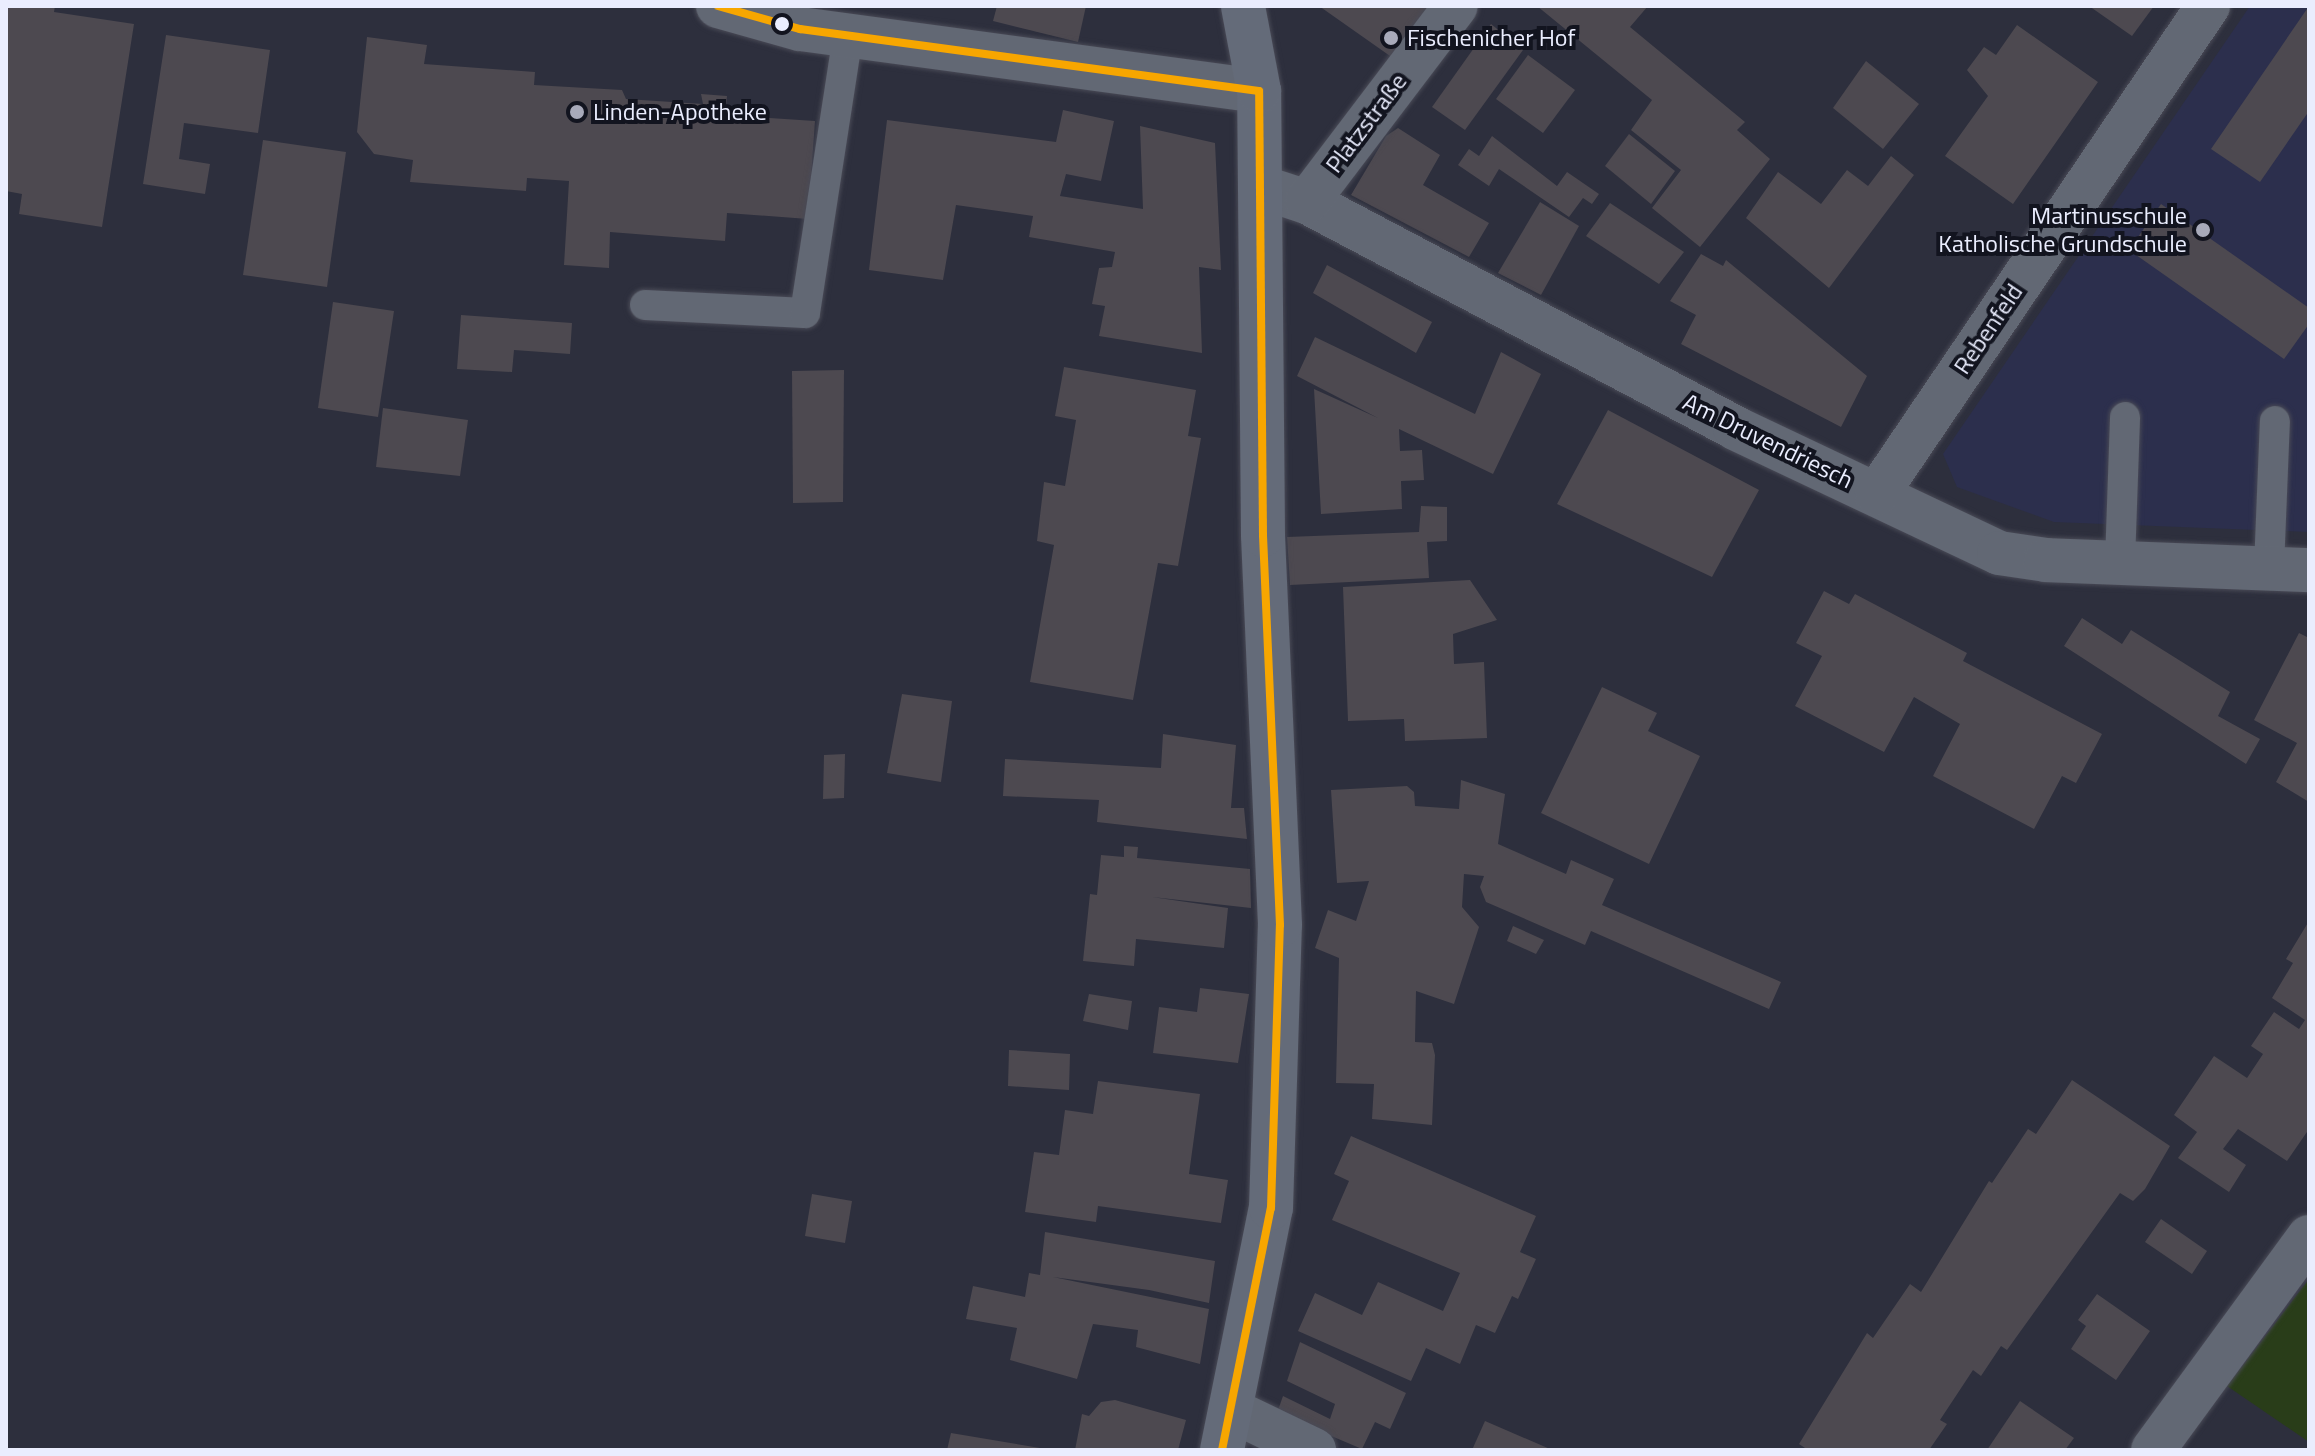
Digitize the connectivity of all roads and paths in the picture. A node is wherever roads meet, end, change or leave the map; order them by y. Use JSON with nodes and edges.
{"nodes":[{"id":1,"x":718,"y":6,"type":"edge"},
{"id":2,"x":1243,"y":6,"type":"edge"},
{"id":3,"x":1456,"y":6,"type":"edge"},
{"id":4,"x":2208,"y":6,"type":"edge"},
{"id":5,"x":848,"y":35,"type":"junction"},
{"id":6,"x":1259,"y":91,"type":"junction"},
{"id":7,"x":1261,"y":187,"type":"junction"},
{"id":8,"x":1307,"y":202,"type":"junction"},
{"id":9,"x":645,"y":305,"type":"dead end"},
{"id":10,"x":2125,"y":417,"type":"dead end"},
{"id":11,"x":2275,"y":421,"type":"dead end"},
{"id":12,"x":1877,"y":494,"type":"junction"},
{"id":13,"x":2120,"y":562,"type":"junction"},
{"id":14,"x":2289,"y":569,"type":"edge"},
{"id":15,"x":2309,"y":1237,"type":"edge"},
{"id":16,"x":1228,"y":1431,"type":"edge"},
{"id":17,"x":1314,"y":1450,"type":"edge"},
{"id":18,"x":2153,"y":1450,"type":"edge"}],
"edges":[{"from":1,"to":5,"type":"street"},
{"from":2,"to":6,"type":"street"},
{"from":3,"to":8,"type":"street","name":"Platzstraße"},
{"from":4,"to":12,"type":"street","name":"Rebenfeld"},
{"from":5,"to":6,"type":"street"},
{"from":5,"to":9,"type":"lane"},
{"from":6,"to":7,"type":"street"},
{"from":7,"to":8,"type":"street","name":"Am Druvendriesch"},
{"from":7,"to":16,"type":"street"},
{"from":8,"to":12,"type":"street","name":"Am Druvendriesch"},
{"from":10,"to":13,"type":"lane"},
{"from":11,"to":14,"type":"lane"},
{"from":12,"to":13,"type":"street","name":"Am Druvendriesch"},
{"from":13,"to":14,"type":"street","name":"Am Druvendriesch"},
{"from":15,"to":18,"type":"street"},
{"from":16,"to":17,"type":"street"}]}
